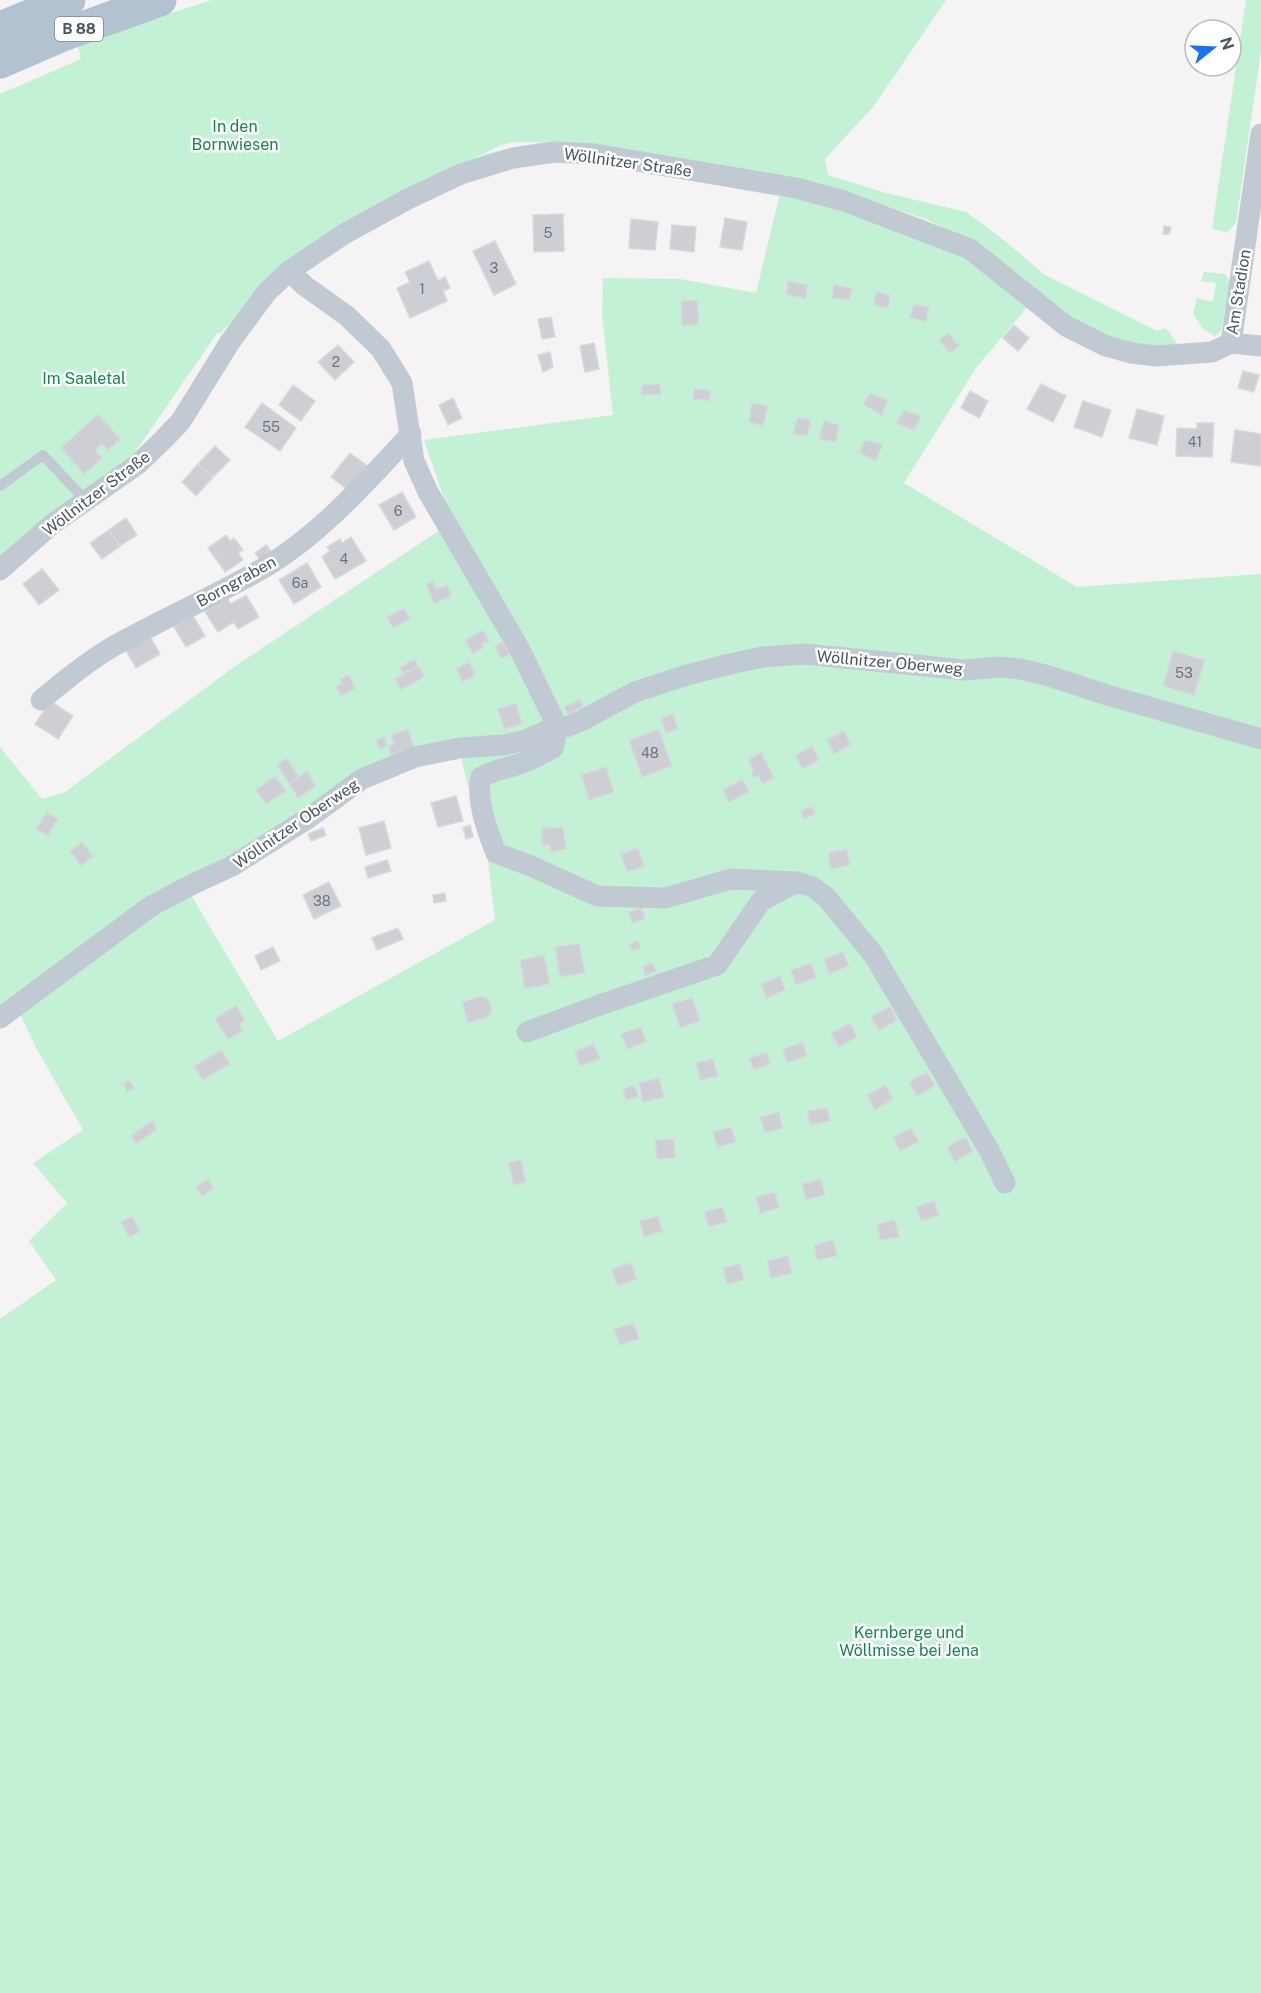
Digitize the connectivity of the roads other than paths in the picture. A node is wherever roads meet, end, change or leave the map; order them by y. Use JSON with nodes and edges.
{"nodes":[{"id":1,"x":69,"y":0,"type":"edge"},
{"id":2,"x":160,"y":0,"type":"edge"},
{"id":3,"x":0,"y":27,"type":"edge"},
{"id":4,"x":0,"y":62,"type":"edge"},
{"id":5,"x":1261,"y":134,"type":"edge"},
{"id":6,"x":289,"y":271,"type":"junction"},
{"id":7,"x":1231,"y":343,"type":"junction"},
{"id":8,"x":1261,"y":346,"type":"edge"},
{"id":9,"x":411,"y":434,"type":"junction"},
{"id":10,"x":0,"y":486,"type":"edge"},
{"id":11,"x":86,"y":501,"type":"junction"},
{"id":12,"x":0,"y":570,"type":"edge"},
{"id":13,"x":41,"y":699,"type":"dead end"},
{"id":14,"x":558,"y":728,"type":"junction"},
{"id":15,"x":1261,"y":739,"type":"edge"},
{"id":16,"x":797,"y":882,"type":"junction"},
{"id":17,"x":0,"y":1018,"type":"edge"},
{"id":18,"x":526,"y":1032,"type":"dead end"},
{"id":19,"x":1005,"y":1183,"type":"dead end"}],
"edges":[{"from":1,"to":3,"type":"main road","number":"B 88"},
{"from":2,"to":4,"type":"main road","number":"B 88"},
{"from":5,"to":7,"type":"street","name":"Am Stadion"},
{"from":6,"to":7,"type":"street","name":"Wöllnitzer Straße"},
{"from":6,"to":9,"type":"street"},
{"from":6,"to":11,"type":"street","name":"Wöllnitzer Straße"},
{"from":7,"to":8,"type":"street","name":"Wöllnitzer Straße"},
{"from":9,"to":13,"type":"street","name":"Borngraben"},
{"from":9,"to":14,"type":"street"},
{"from":10,"to":11,"type":"lane"},
{"from":11,"to":12,"type":"street","name":"Wöllnitzer Straße"},
{"from":14,"to":15,"type":"street","name":"Wöllnitzer Oberweg"},
{"from":14,"to":16,"type":"street"},
{"from":14,"to":17,"type":"street","name":"Wöllnitzer Oberweg"},
{"from":16,"to":18,"type":"street"},
{"from":16,"to":19,"type":"street"}]}
